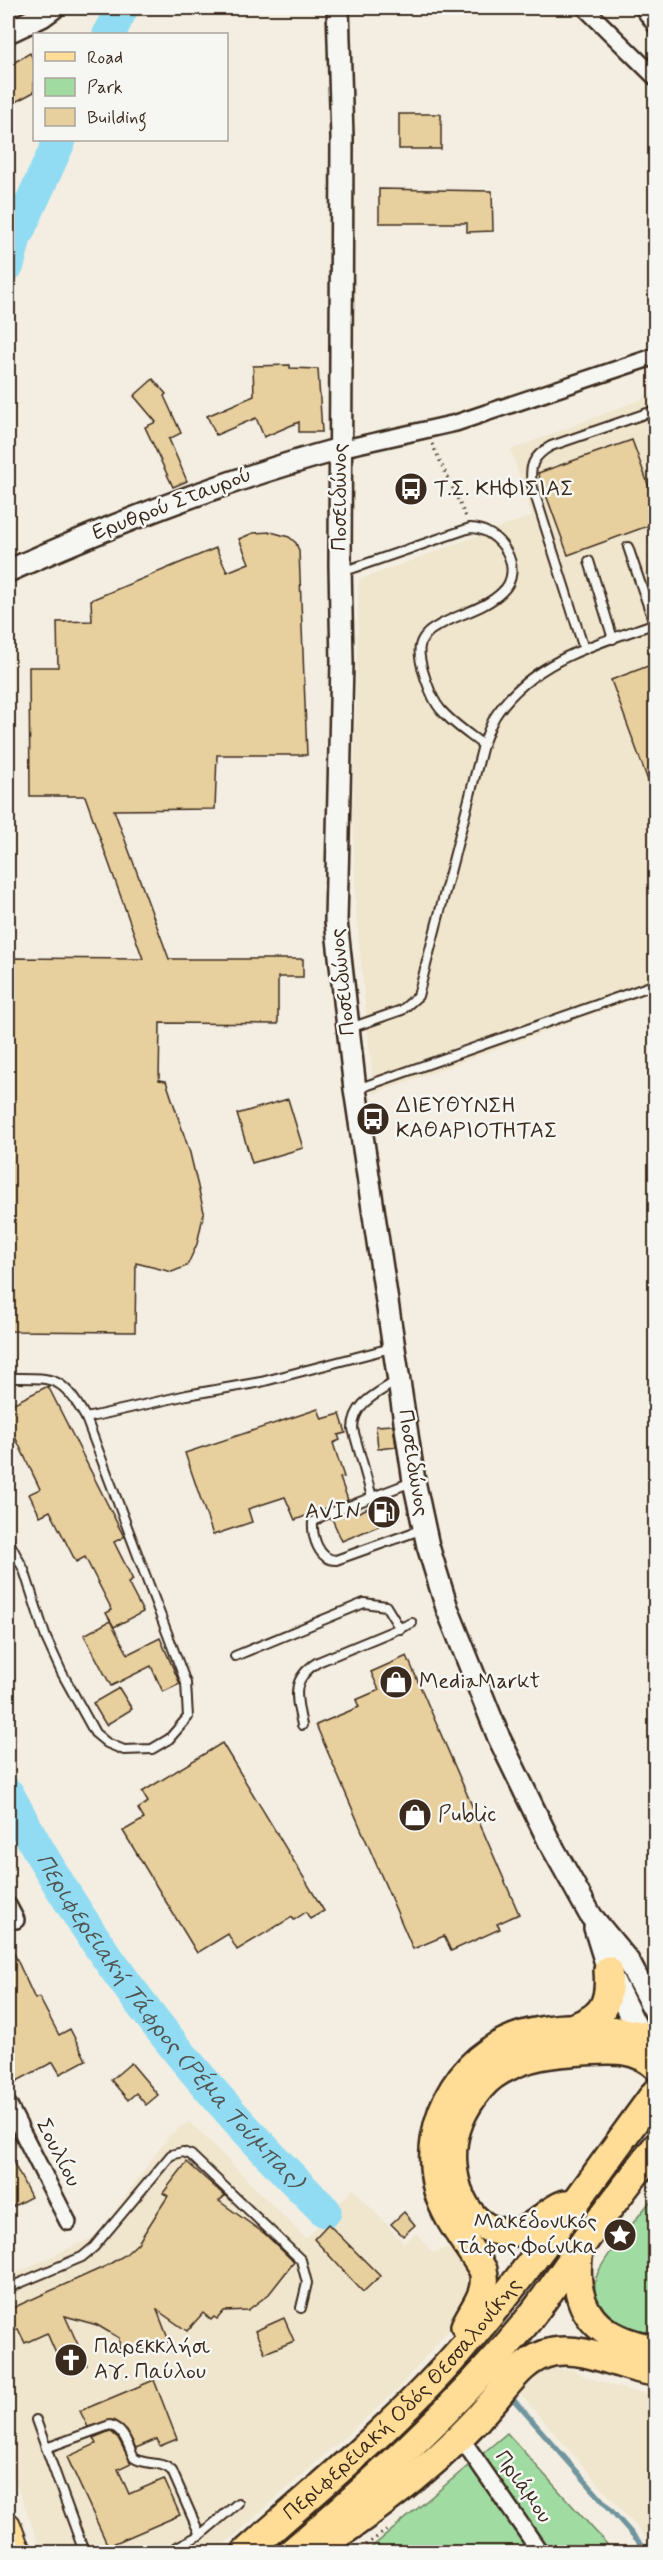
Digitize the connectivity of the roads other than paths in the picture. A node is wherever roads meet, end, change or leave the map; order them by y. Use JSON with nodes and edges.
{"nodes":[{"id":1,"x":53,"y":8,"type":"edge"},
{"id":2,"x":338,"y":8,"type":"edge"},
{"id":3,"x":585,"y":8,"type":"edge"},
{"id":4,"x":643,"y":8,"type":"edge"},
{"id":5,"x":656,"y":26,"type":"edge"},
{"id":6,"x":8,"y":32,"type":"edge"},
{"id":7,"x":656,"y":78,"type":"edge"},
{"id":8,"x":656,"y":356,"type":"edge"},
{"id":9,"x":656,"y":410,"type":"edge"},
{"id":10,"x":340,"y":449,"type":"junction"},
{"id":11,"x":628,"y":547,"type":"dead end"},
{"id":12,"x":589,"y":561,"type":"dead end"},
{"id":13,"x":8,"y":571,"type":"edge"},
{"id":14,"x":340,"y":573,"type":"junction"},
{"id":15,"x":655,"y":623,"type":"edge"},
{"id":16,"x":613,"y":639,"type":"junction"},
{"id":17,"x":584,"y":649,"type":"junction"},
{"id":18,"x":483,"y":745,"type":"junction"},
{"id":19,"x":656,"y":984,"type":"edge"},
{"id":20,"x":349,"y":1028,"type":"junction"},
{"id":21,"x":355,"y":1089,"type":"junction"},
{"id":22,"x":396,"y":1347,"type":"junction"},
{"id":23,"x":8,"y":1378,"type":"edge"},
{"id":24,"x":400,"y":1378,"type":"junction"},
{"id":25,"x":86,"y":1418,"type":"junction"},
{"id":26,"x":414,"y":1481,"type":"junction"},
{"id":27,"x":372,"y":1497,"type":"junction"},
{"id":28,"x":424,"y":1528,"type":"junction"},
{"id":29,"x":8,"y":1540,"type":"edge"},
{"id":30,"x":412,"y":1623,"type":"dead end"},
{"id":31,"x":400,"y":1629,"type":"junction"},
{"id":32,"x":236,"y":1656,"type":"dead end"},
{"id":33,"x":302,"y":1725,"type":"dead end"},
{"id":34,"x":8,"y":1905,"type":"edge"},
{"id":35,"x":591,"y":1916,"type":"junction"},
{"id":36,"x":16,"y":1920,"type":"dead end"},
{"id":37,"x":608,"y":1970,"type":"junction"},
{"id":38,"x":656,"y":2013,"type":"edge"},
{"id":39,"x":567,"y":2029,"type":"junction"},
{"id":40,"x":638,"y":2036,"type":"edge"},
{"id":41,"x":656,"y":2065,"type":"edge"},
{"id":42,"x":656,"y":2092,"type":"edge"},
{"id":43,"x":8,"y":2104,"type":"edge"},
{"id":44,"x":656,"y":2147,"type":"edge"},
{"id":45,"x":575,"y":2201,"type":"junction"},
{"id":46,"x":68,"y":2222,"type":"dead end"},
{"id":47,"x":579,"y":2248,"type":"junction"},
{"id":48,"x":8,"y":2288,"type":"edge"},
{"id":49,"x":302,"y":2308,"type":"dead end"},
{"id":50,"x":656,"y":2349,"type":"edge"},
{"id":51,"x":457,"y":2353,"type":"junction"},
{"id":52,"x":656,"y":2372,"type":"edge"},
{"id":53,"x":36,"y":2420,"type":"dead end"},
{"id":54,"x":46,"y":2448,"type":"junction"},
{"id":55,"x":468,"y":2448,"type":"dead end"},
{"id":56,"x":238,"y":2503,"type":"dead end"},
{"id":57,"x":8,"y":2525,"type":"edge"},
{"id":58,"x":201,"y":2535,"type":"junction"},
{"id":59,"x":18,"y":2552,"type":"edge"},
{"id":60,"x":84,"y":2553,"type":"edge"},
{"id":61,"x":167,"y":2553,"type":"edge"},
{"id":62,"x":246,"y":2553,"type":"edge"},
{"id":63,"x":292,"y":2553,"type":"edge"},
{"id":64,"x":312,"y":2553,"type":"edge"},
{"id":65,"x":540,"y":2553,"type":"edge"}],
"edges":[{"from":1,"to":6,"type":"street"},
{"from":2,"to":10,"type":"street","name":"Ποσειδώνος"},
{"from":3,"to":7,"type":"street"},
{"from":4,"to":5,"type":"street"},
{"from":8,"to":10,"type":"street"},
{"from":9,"to":17,"type":"lane"},
{"from":10,"to":13,"type":"street","name":"Ερυθρού Σταυρού"},
{"from":10,"to":14,"type":"street","name":"Ποσειδώνος"},
{"from":11,"to":15,"type":"lane"},
{"from":12,"to":16,"type":"lane"},
{"from":14,"to":18,"type":"lane"},
{"from":14,"to":20,"type":"street","name":"Ποσειδώνος"},
{"from":15,"to":16,"type":"lane"},
{"from":16,"to":17,"type":"lane"},
{"from":17,"to":18,"type":"lane"},
{"from":18,"to":20,"type":"lane"},
{"from":19,"to":21,"type":"lane"},
{"from":20,"to":21,"type":"street","name":"Ποσειδώνος"},
{"from":21,"to":22,"type":"street","name":"Ποσειδώνος"},
{"from":22,"to":24,"type":"street","name":"Ποσειδώνος"},
{"from":22,"to":25,"type":"lane"},
{"from":23,"to":25,"type":"lane"},
{"from":24,"to":26,"type":"street","name":"Ποσειδώνος"},
{"from":24,"to":27,"type":"lane"},
{"from":25,"to":29,"type":"lane"},
{"from":26,"to":27,"type":"lane"},
{"from":26,"to":28,"type":"street","name":"Ποσειδώνος"},
{"from":27,"to":28,"type":"lane"},
{"from":28,"to":35,"type":"street","name":"Ποσειδώνος"},
{"from":30,"to":31,"type":"lane"},
{"from":31,"to":32,"type":"lane"},
{"from":31,"to":33,"type":"lane"},
{"from":34,"to":36,"type":"street"},
{"from":35,"to":37,"type":"street","name":"Ποσειδώνος"},
{"from":35,"to":38,"type":"street","name":"Ποσειδώνος"},
{"from":37,"to":39,"type":"highway"},
{"from":37,"to":40,"type":"street","name":"Ποσειδώνος"},
{"from":39,"to":40,"type":"highway"},
{"from":39,"to":51,"type":"highway"},
{"from":40,"to":41,"type":"highway"},
{"from":40,"to":45,"type":"highway"},
{"from":42,"to":45,"type":"highway","name":"Περιφερειακή Οδός Θεσσαλονίκης"},
{"from":43,"to":46,"type":"street","name":"Σουλίου"},
{"from":44,"to":47,"type":"highway","name":"Περιφερειακή Οδός Θεσσαλονίκης"},
{"from":45,"to":51,"type":"highway","name":"Περιφερειακή Οδός Θεσσαλονίκης"},
{"from":47,"to":50,"type":"highway"},
{"from":47,"to":63,"type":"highway","name":"Περιφερειακή Οδός Θεσσαλονίκης"},
{"from":48,"to":49,"type":"lane"},
{"from":51,"to":62,"type":"highway","name":"Περιφερειακή Οδός Θεσσαλονίκης"},
{"from":52,"to":64,"type":"highway"},
{"from":53,"to":54,"type":"lane"},
{"from":54,"to":58,"type":"lane"},
{"from":54,"to":60,"type":"lane"},
{"from":55,"to":65,"type":"street","name":"Πριάμου"},
{"from":56,"to":58,"type":"lane"},
{"from":57,"to":59,"type":"main road"},
{"from":58,"to":61,"type":"lane"}]}
